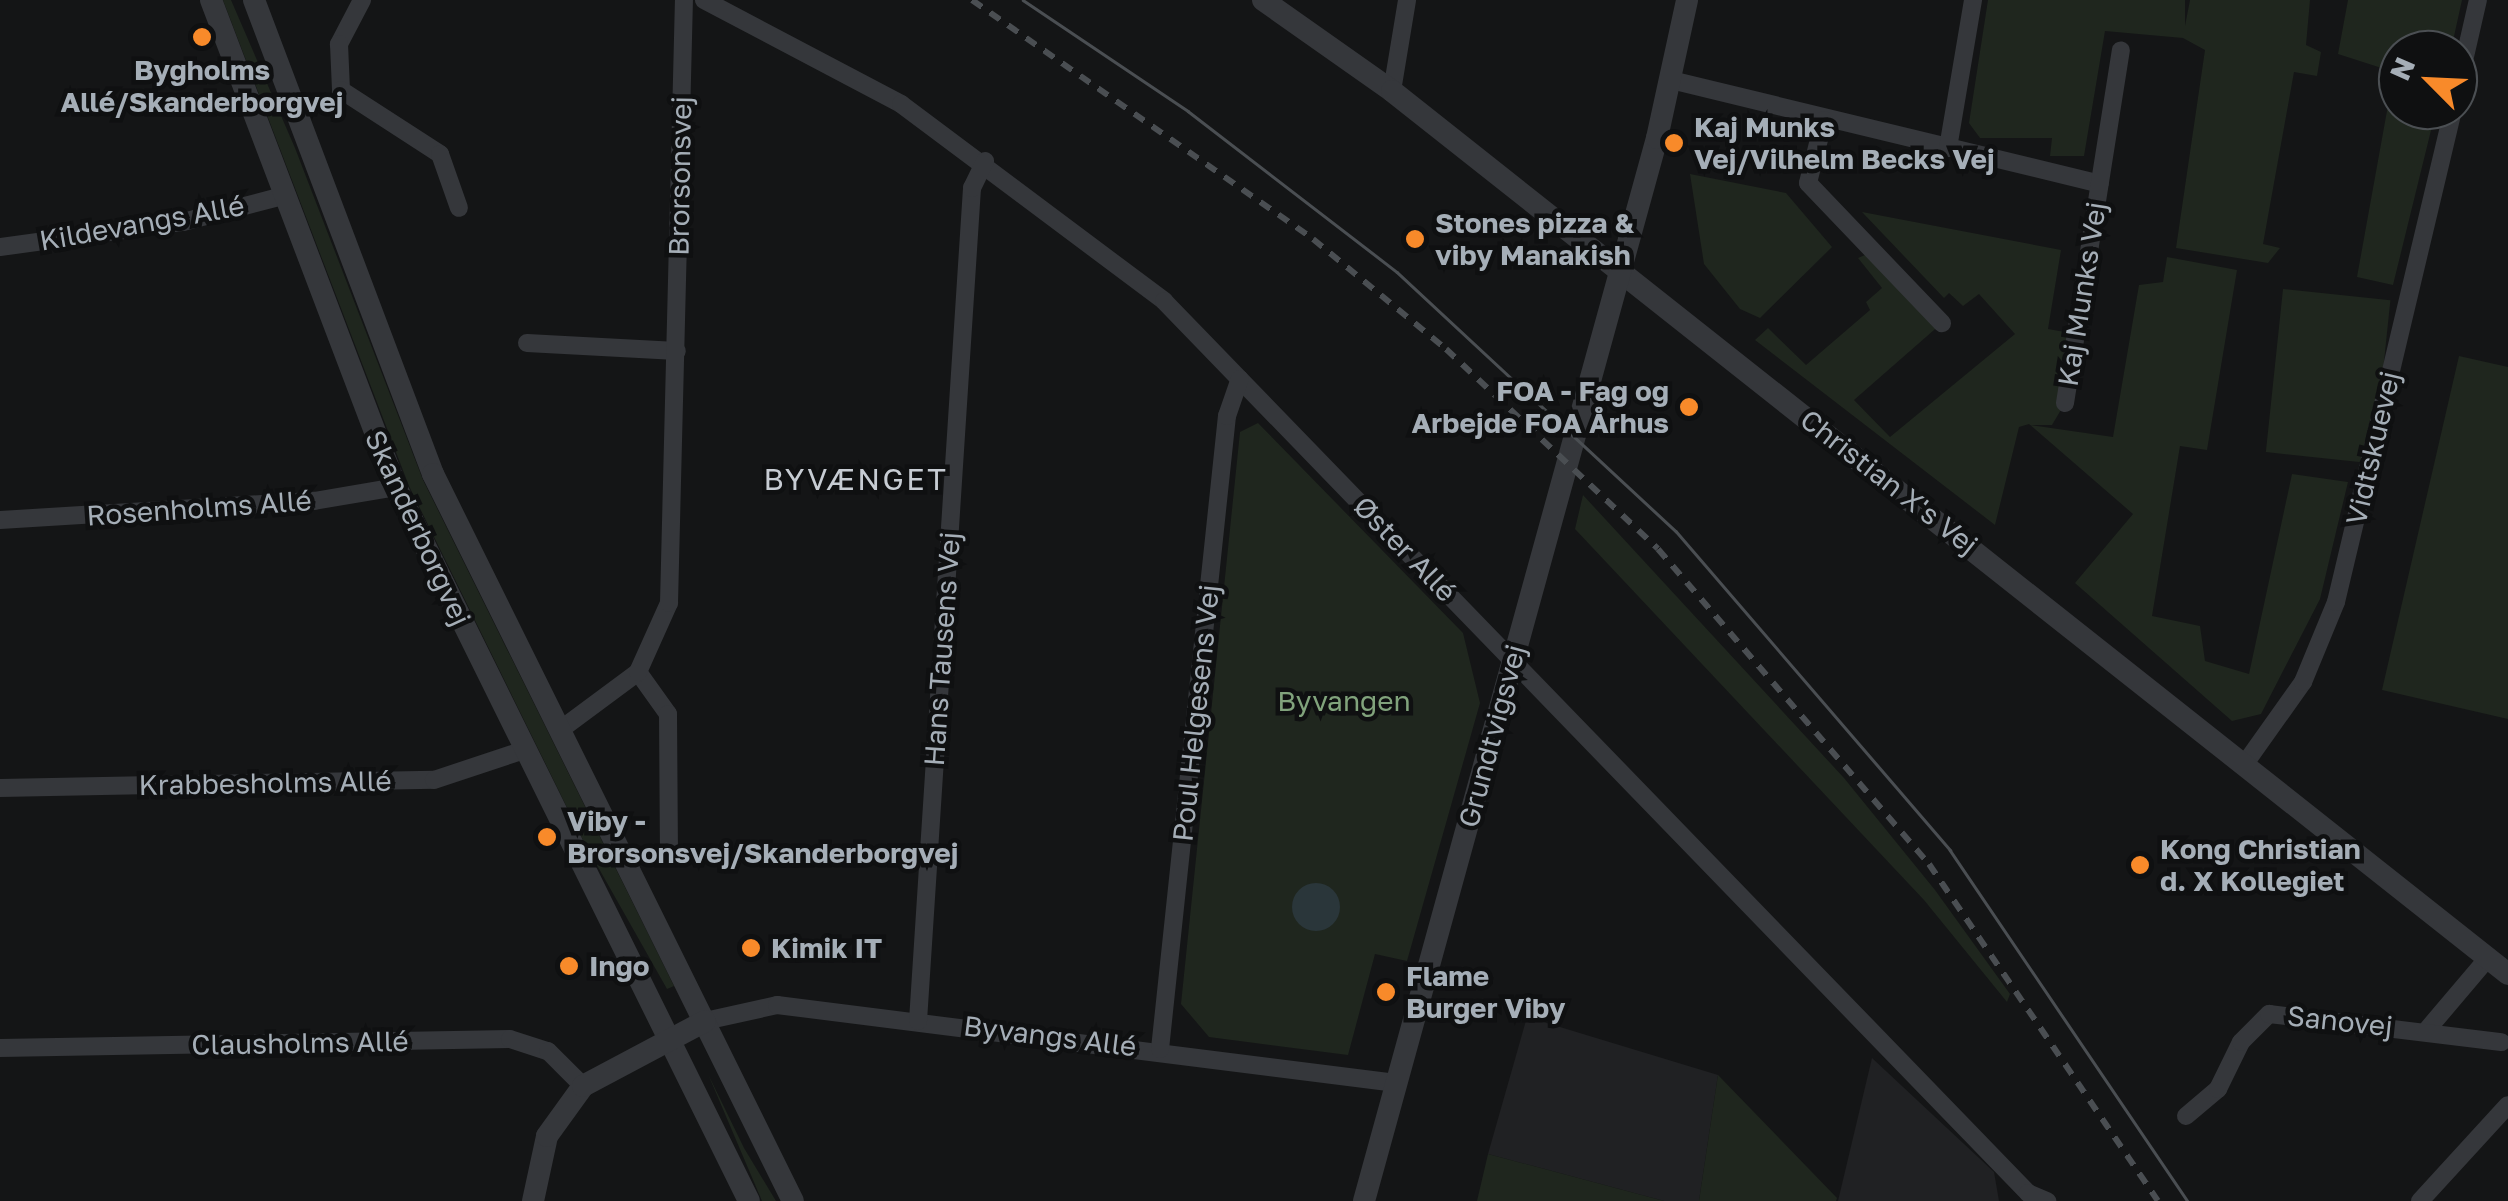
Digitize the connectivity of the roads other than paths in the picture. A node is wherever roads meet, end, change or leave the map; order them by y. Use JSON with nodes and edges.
{"nodes":[{"id":1,"x":211,"y":0,"type":"edge"},
{"id":2,"x":254,"y":0,"type":"edge"},
{"id":3,"x":362,"y":0,"type":"edge"},
{"id":4,"x":684,"y":0,"type":"edge"},
{"id":5,"x":704,"y":0,"type":"edge"},
{"id":6,"x":1262,"y":0,"type":"edge"},
{"id":7,"x":1407,"y":0,"type":"edge"},
{"id":8,"x":1687,"y":0,"type":"edge"},
{"id":9,"x":1973,"y":0,"type":"edge"},
{"id":10,"x":2478,"y":0,"type":"edge"},
{"id":11,"x":2471,"y":30,"type":"edge"},
{"id":12,"x":2121,"y":50,"type":"dead end"},
{"id":13,"x":1671,"y":80,"type":"junction"},
{"id":14,"x":1392,"y":91,"type":"junction"},
{"id":15,"x":1824,"y":120,"type":"junction"},
{"id":16,"x":2447,"y":130,"type":"edge"},
{"id":17,"x":1948,"y":148,"type":"junction"},
{"id":18,"x":985,"y":162,"type":"junction"},
{"id":19,"x":2100,"y":184,"type":"junction"},
{"id":20,"x":284,"y":196,"type":"junction"},
{"id":21,"x":459,"y":208,"type":"dead end"},
{"id":22,"x":0,"y":247,"type":"edge"},
{"id":23,"x":1620,"y":271,"type":"junction"},
{"id":24,"x":1942,"y":323,"type":"dead end"},
{"id":25,"x":526,"y":342,"type":"dead end"},
{"id":26,"x":677,"y":351,"type":"junction"},
{"id":27,"x":1240,"y":379,"type":"junction"},
{"id":28,"x":2065,"y":403,"type":"dead end"},
{"id":29,"x":396,"y":487,"type":"junction"},
{"id":30,"x":0,"y":520,"type":"edge"},
{"id":31,"x":1512,"y":660,"type":"junction"},
{"id":32,"x":638,"y":672,"type":"junction"},
{"id":33,"x":560,"y":730,"type":"junction"},
{"id":34,"x":524,"y":750,"type":"junction"},
{"id":35,"x":2244,"y":765,"type":"junction"},
{"id":36,"x":0,"y":788,"type":"edge"},
{"id":37,"x":669,"y":849,"type":"dead end"},
{"id":38,"x":2488,"y":958,"type":"junction"},
{"id":39,"x":2508,"y":974,"type":"edge"},
{"id":40,"x":918,"y":1021,"type":"junction"},
{"id":41,"x":705,"y":1022,"type":"junction"},
{"id":42,"x":2426,"y":1031,"type":"junction"},
{"id":43,"x":669,"y":1038,"type":"junction"},
{"id":44,"x":2501,"y":1042,"type":"dead end"},
{"id":45,"x":0,"y":1048,"type":"edge"},
{"id":46,"x":1160,"y":1049,"type":"junction"},
{"id":47,"x":1396,"y":1082,"type":"junction"},
{"id":48,"x":583,"y":1086,"type":"junction"},
{"id":49,"x":2508,"y":1105,"type":"edge"},
{"id":50,"x":2186,"y":1116,"type":"dead end"},
{"id":51,"x":2027,"y":1197,"type":"edge"},
{"id":52,"x":533,"y":1201,"type":"edge"},
{"id":53,"x":749,"y":1201,"type":"edge"},
{"id":54,"x":793,"y":1201,"type":"edge"},
{"id":55,"x":1364,"y":1201,"type":"edge"},
{"id":56,"x":2047,"y":1201,"type":"edge"},
{"id":57,"x":2420,"y":1201,"type":"edge"}],
"edges":[{"from":1,"to":20,"type":"street","name":"Skanderborgvej"},
{"from":2,"to":33,"type":"street","name":"Skanderborgvej"},
{"from":3,"to":21,"type":"street"},
{"from":4,"to":26,"type":"street","name":"Brorsonsvej"},
{"from":5,"to":18,"type":"street","name":"Øster Allé"},
{"from":6,"to":14,"type":"street","name":"Christian X's Vej"},
{"from":7,"to":14,"type":"street"},
{"from":8,"to":13,"type":"street","name":"Grundtvigsvej"},
{"from":9,"to":17,"type":"street"},
{"from":10,"to":11,"type":"street"},
{"from":12,"to":19,"type":"street","name":"Kaj Munks Vej"},
{"from":13,"to":15,"type":"street","name":"Kaj Munks Vej"},
{"from":13,"to":23,"type":"street","name":"Grundtvigsvej"},
{"from":14,"to":23,"type":"street","name":"Christian X's Vej"},
{"from":15,"to":17,"type":"street","name":"Kaj Munks Vej"},
{"from":15,"to":24,"type":"street"},
{"from":16,"to":35,"type":"street","name":"Vidtskuevej"},
{"from":17,"to":19,"type":"street","name":"Kaj Munks Vej"},
{"from":18,"to":27,"type":"street","name":"Øster Allé"},
{"from":18,"to":40,"type":"street","name":"Hans Tausens Vej"},
{"from":19,"to":28,"type":"street","name":"Kaj Munks Vej"},
{"from":20,"to":22,"type":"street","name":"Kildevangs Allé"},
{"from":20,"to":29,"type":"street","name":"Skanderborgvej"},
{"from":23,"to":31,"type":"street","name":"Grundtvigsvej"},
{"from":23,"to":35,"type":"street","name":"Christian X's Vej"},
{"from":25,"to":26,"type":"street"},
{"from":26,"to":32,"type":"street","name":"Brorsonsvej"},
{"from":27,"to":31,"type":"street","name":"Øster Allé"},
{"from":27,"to":46,"type":"street","name":"Poul Helgesens Vej"},
{"from":29,"to":30,"type":"street","name":"Rosenholms Allé"},
{"from":29,"to":34,"type":"street","name":"Skanderborgvej"},
{"from":31,"to":47,"type":"street","name":"Grundtvigsvej"},
{"from":31,"to":51,"type":"street","name":"Øster Allé"},
{"from":32,"to":33,"type":"street","name":"Brorsonsvej"},
{"from":32,"to":37,"type":"street"},
{"from":33,"to":41,"type":"street","name":"Skanderborgvej"},
{"from":34,"to":36,"type":"street","name":"Krabbesholms Allé"},
{"from":34,"to":43,"type":"street","name":"Skanderborgvej"},
{"from":35,"to":38,"type":"street","name":"Christian X's Vej"},
{"from":38,"to":39,"type":"street","name":"Christian X's Vej"},
{"from":38,"to":42,"type":"street","name":"Sanovej"},
{"from":40,"to":41,"type":"street","name":"Byvangs Allé"},
{"from":40,"to":46,"type":"street","name":"Byvangs Allé"},
{"from":41,"to":43,"type":"street"},
{"from":41,"to":54,"type":"street","name":"Skanderborgvej"},
{"from":42,"to":44,"type":"street","name":"Sanovej"},
{"from":42,"to":50,"type":"street","name":"Sanovej"},
{"from":43,"to":48,"type":"street"},
{"from":43,"to":53,"type":"street","name":"Skanderborgvej"},
{"from":45,"to":48,"type":"street","name":"Clausholms Allé"},
{"from":46,"to":47,"type":"street","name":"Byvangs Allé"},
{"from":47,"to":55,"type":"street","name":"Grundtvigsvej"},
{"from":48,"to":52,"type":"street"},
{"from":49,"to":57,"type":"street"},
{"from":51,"to":56,"type":"street"}]}
